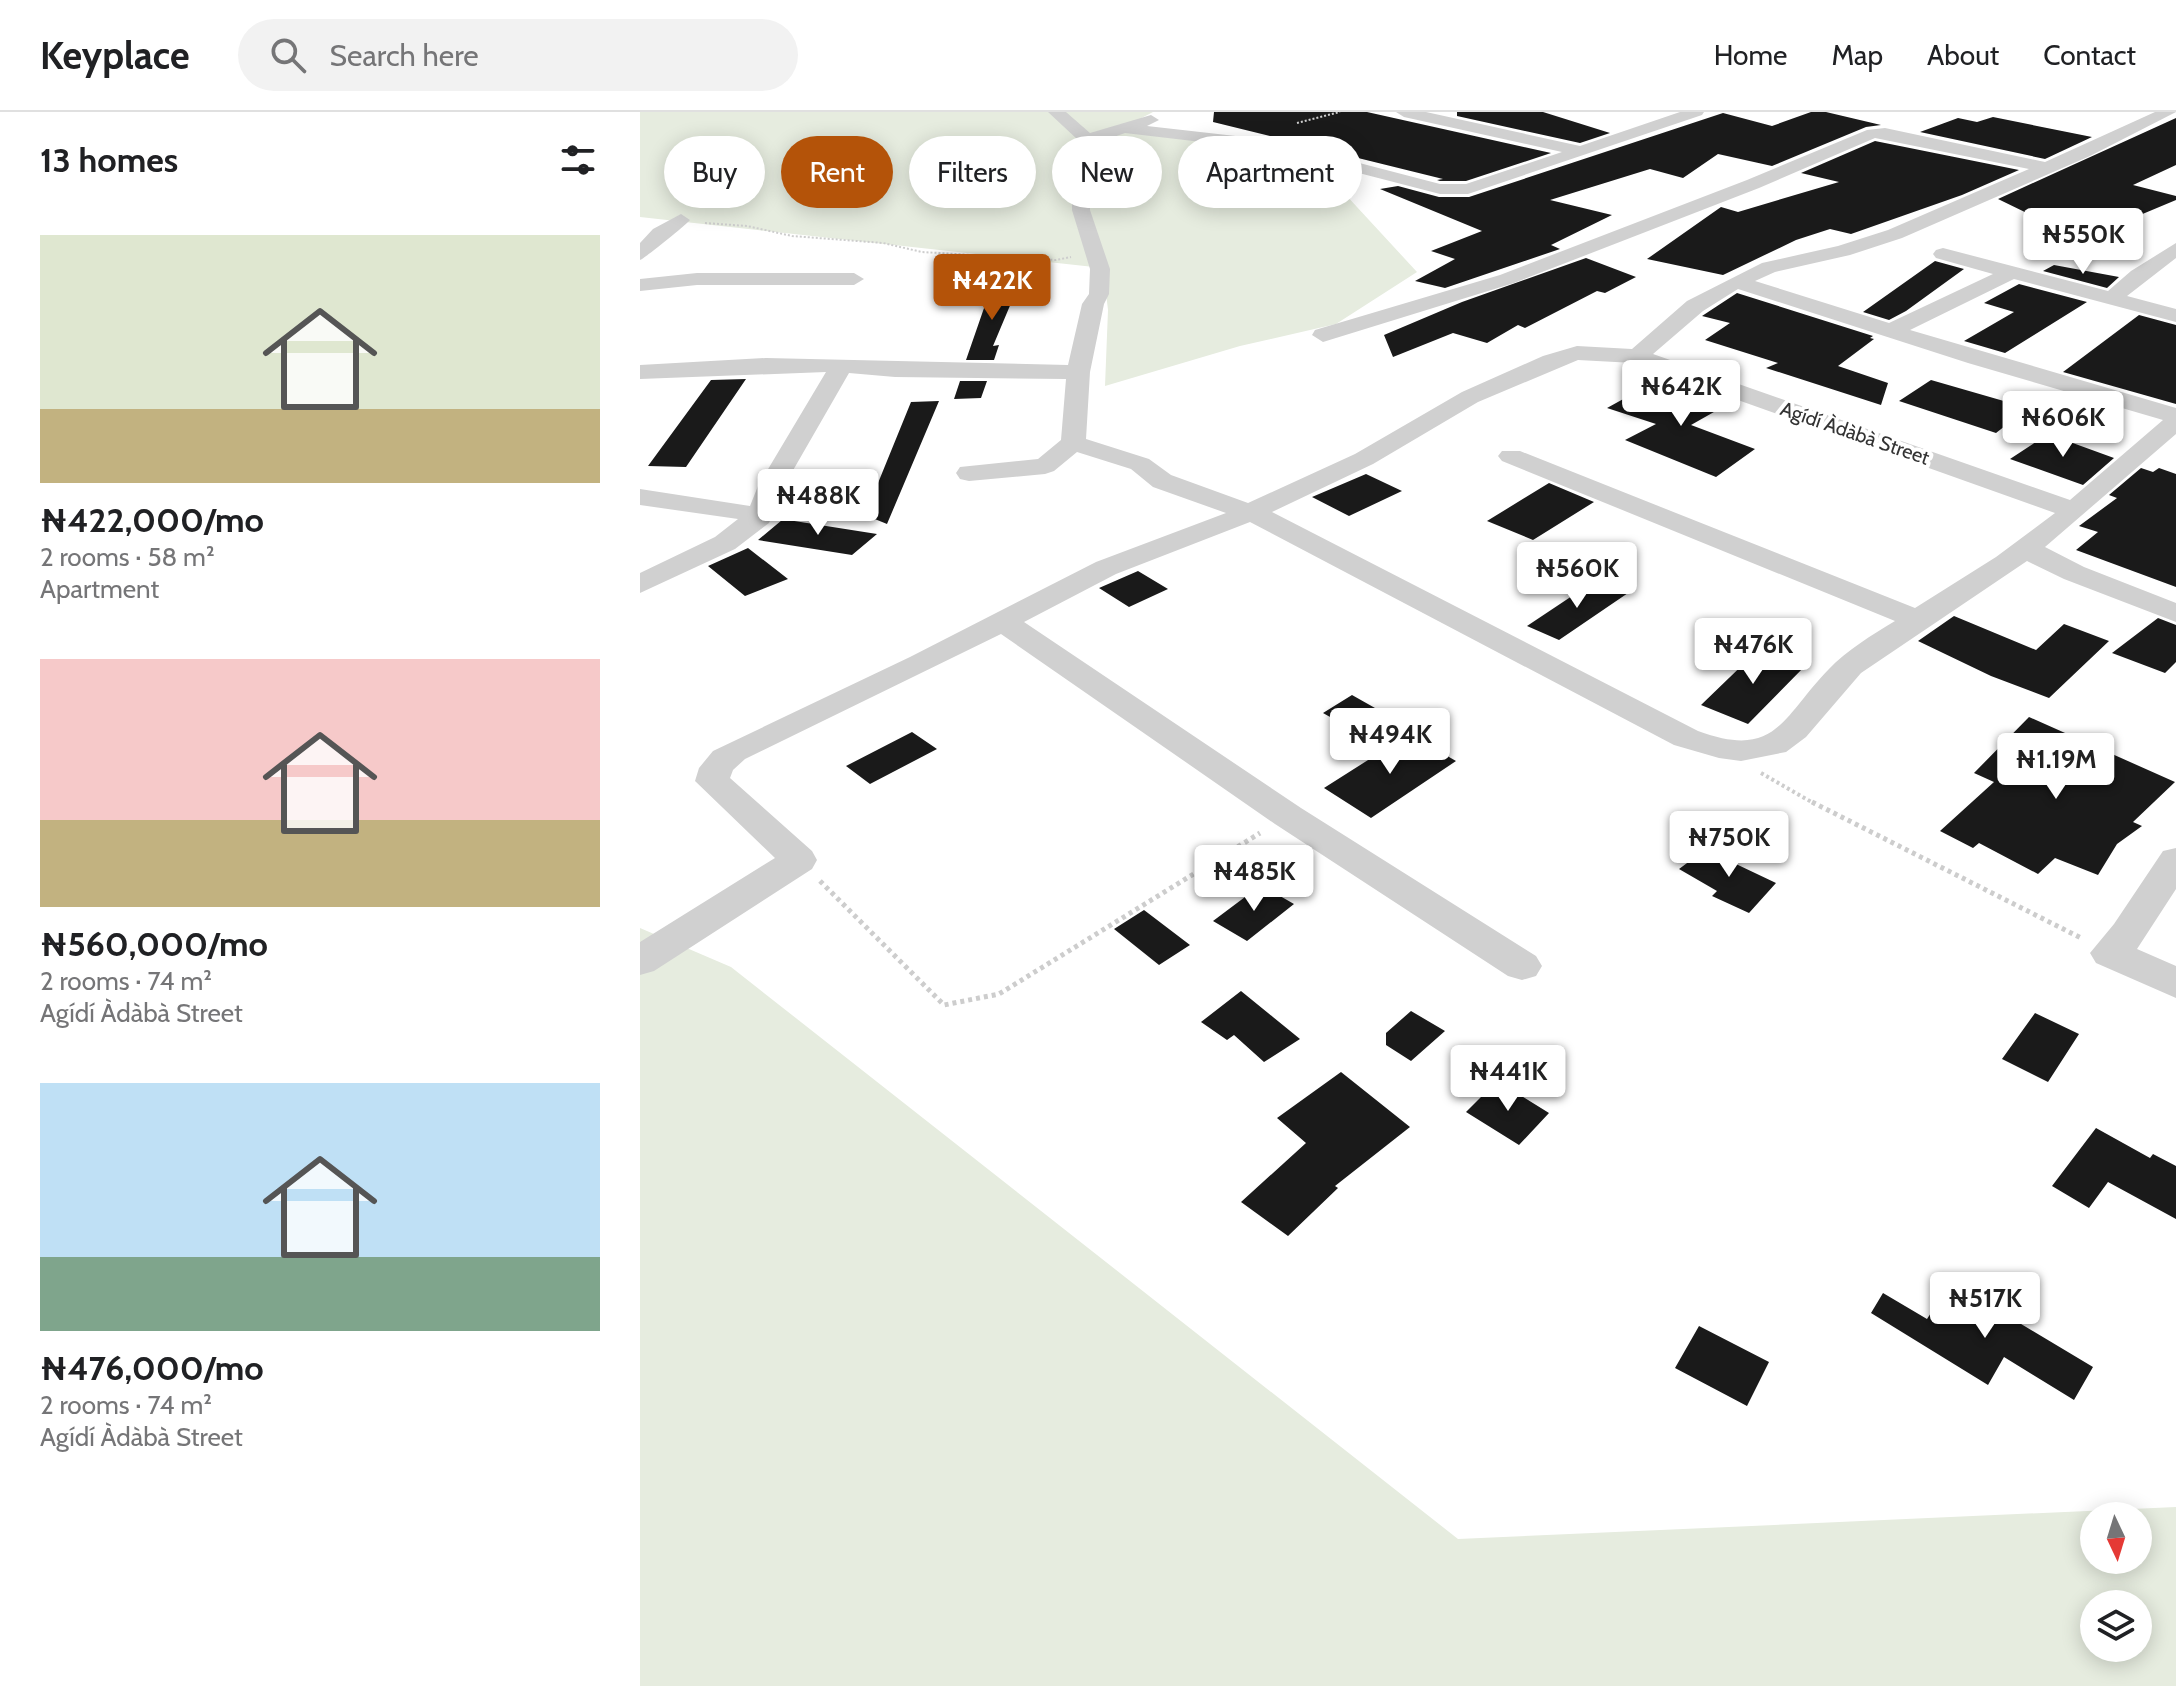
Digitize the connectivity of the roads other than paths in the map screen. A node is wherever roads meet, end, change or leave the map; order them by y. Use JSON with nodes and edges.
{"nodes":[{"id":1,"x":1056,"y":112,"type":"edge"},
{"id":2,"x":1168,"y":112,"type":"edge"},
{"id":3,"x":1404,"y":112,"type":"edge"},
{"id":4,"x":1696,"y":112,"type":"edge"},
{"id":5,"x":2130,"y":115,"type":"dead end"},
{"id":6,"x":2161,"y":116,"type":"edge"},
{"id":7,"x":2176,"y":124,"type":"edge"},
{"id":8,"x":1128,"y":129,"type":"junction"},
{"id":9,"x":1083,"y":136,"type":"edge"},
{"id":10,"x":1103,"y":136,"type":"edge"},
{"id":11,"x":1577,"y":150,"type":"junction"},
{"id":12,"x":2047,"y":168,"type":"junction"},
{"id":13,"x":1081,"y":208,"type":"edge"},
{"id":14,"x":681,"y":220,"type":"road end"},
{"id":15,"x":2176,"y":249,"type":"edge"},
{"id":16,"x":640,"y":254,"type":"edge"},
{"id":17,"x":1943,"y":254,"type":"dead end"},
{"id":18,"x":2013,"y":272,"type":"junction"},
{"id":19,"x":854,"y":279,"type":"dead end"},
{"id":20,"x":1737,"y":282,"type":"junction"},
{"id":21,"x":640,"y":285,"type":"edge"},
{"id":22,"x":2112,"y":299,"type":"junction"},
{"id":23,"x":2176,"y":316,"type":"edge"},
{"id":24,"x":1892,"y":330,"type":"junction"},
{"id":25,"x":1323,"y":335,"type":"dead end"},
{"id":26,"x":1637,"y":356,"type":"junction"},
{"id":27,"x":842,"y":365,"type":"junction"},
{"id":28,"x":640,"y":372,"type":"edge"},
{"id":29,"x":1078,"y":372,"type":"junction"},
{"id":30,"x":2176,"y":418,"type":"edge"},
{"id":31,"x":1073,"y":443,"type":"junction"},
{"id":32,"x":1511,"y":456,"type":"dead end"},
{"id":33,"x":969,"y":473,"type":"dead end"},
{"id":34,"x":640,"y":497,"type":"edge"},
{"id":35,"x":2073,"y":510,"type":"junction"},
{"id":36,"x":1251,"y":512,"type":"junction"},
{"id":37,"x":759,"y":517,"type":"junction"},
{"id":38,"x":2026,"y":549,"type":"junction"},
{"id":39,"x":640,"y":584,"type":"edge"},
{"id":40,"x":2176,"y":613,"type":"edge"},
{"id":41,"x":1916,"y":619,"type":"junction"},
{"id":42,"x":1002,"y":621,"type":"junction"},
{"id":43,"x":2176,"y":860,"type":"edge"},
{"id":44,"x":640,"y":961,"type":"edge"},
{"id":45,"x":1522,"y":966,"type":"dead end"},
{"id":46,"x":2176,"y":983,"type":"edge"}],
"edges":[{"from":1,"to":9,"type":"street"},
{"from":2,"to":8,"type":"street"},
{"from":3,"to":11,"type":"street"},
{"from":4,"to":11,"type":"street"},
{"from":5,"to":6,"type":"street"},
{"from":6,"to":7,"type":"street"},
{"from":6,"to":12,"type":"street"},
{"from":8,"to":10,"type":"street"},
{"from":8,"to":11,"type":"street"},
{"from":12,"to":20,"type":"street"},
{"from":12,"to":25,"type":"street"},
{"from":13,"to":29,"type":"street"},
{"from":14,"to":16,"type":"street"},
{"from":15,"to":22,"type":"street"},
{"from":17,"to":18,"type":"street"},
{"from":18,"to":22,"type":"street"},
{"from":18,"to":24,"type":"street"},
{"from":19,"to":21,"type":"street"},
{"from":20,"to":24,"type":"street"},
{"from":20,"to":26,"type":"street"},
{"from":22,"to":23,"type":"street"},
{"from":24,"to":30,"type":"street"},
{"from":26,"to":35,"type":"street","name":"Agídí Àdàbà Street"},
{"from":26,"to":36,"type":"street","name":"Agídí Àdàbà Street"},
{"from":27,"to":28,"type":"street"},
{"from":27,"to":29,"type":"street"},
{"from":27,"to":37,"type":"street"},
{"from":29,"to":31,"type":"street"},
{"from":30,"to":35,"type":"street"},
{"from":31,"to":33,"type":"street"},
{"from":31,"to":36,"type":"street"},
{"from":32,"to":41,"type":"street"},
{"from":34,"to":37,"type":"street"},
{"from":35,"to":38,"type":"street"},
{"from":36,"to":41,"type":"street"},
{"from":36,"to":42,"type":"street","name":"Agídí Àdàbà Street"},
{"from":37,"to":39,"type":"street"},
{"from":38,"to":40,"type":"street"},
{"from":38,"to":41,"type":"street"},
{"from":42,"to":44,"type":"street","name":"Agídí Àdàbà Street"},
{"from":42,"to":45,"type":"street"},
{"from":43,"to":46,"type":"street"}]}
